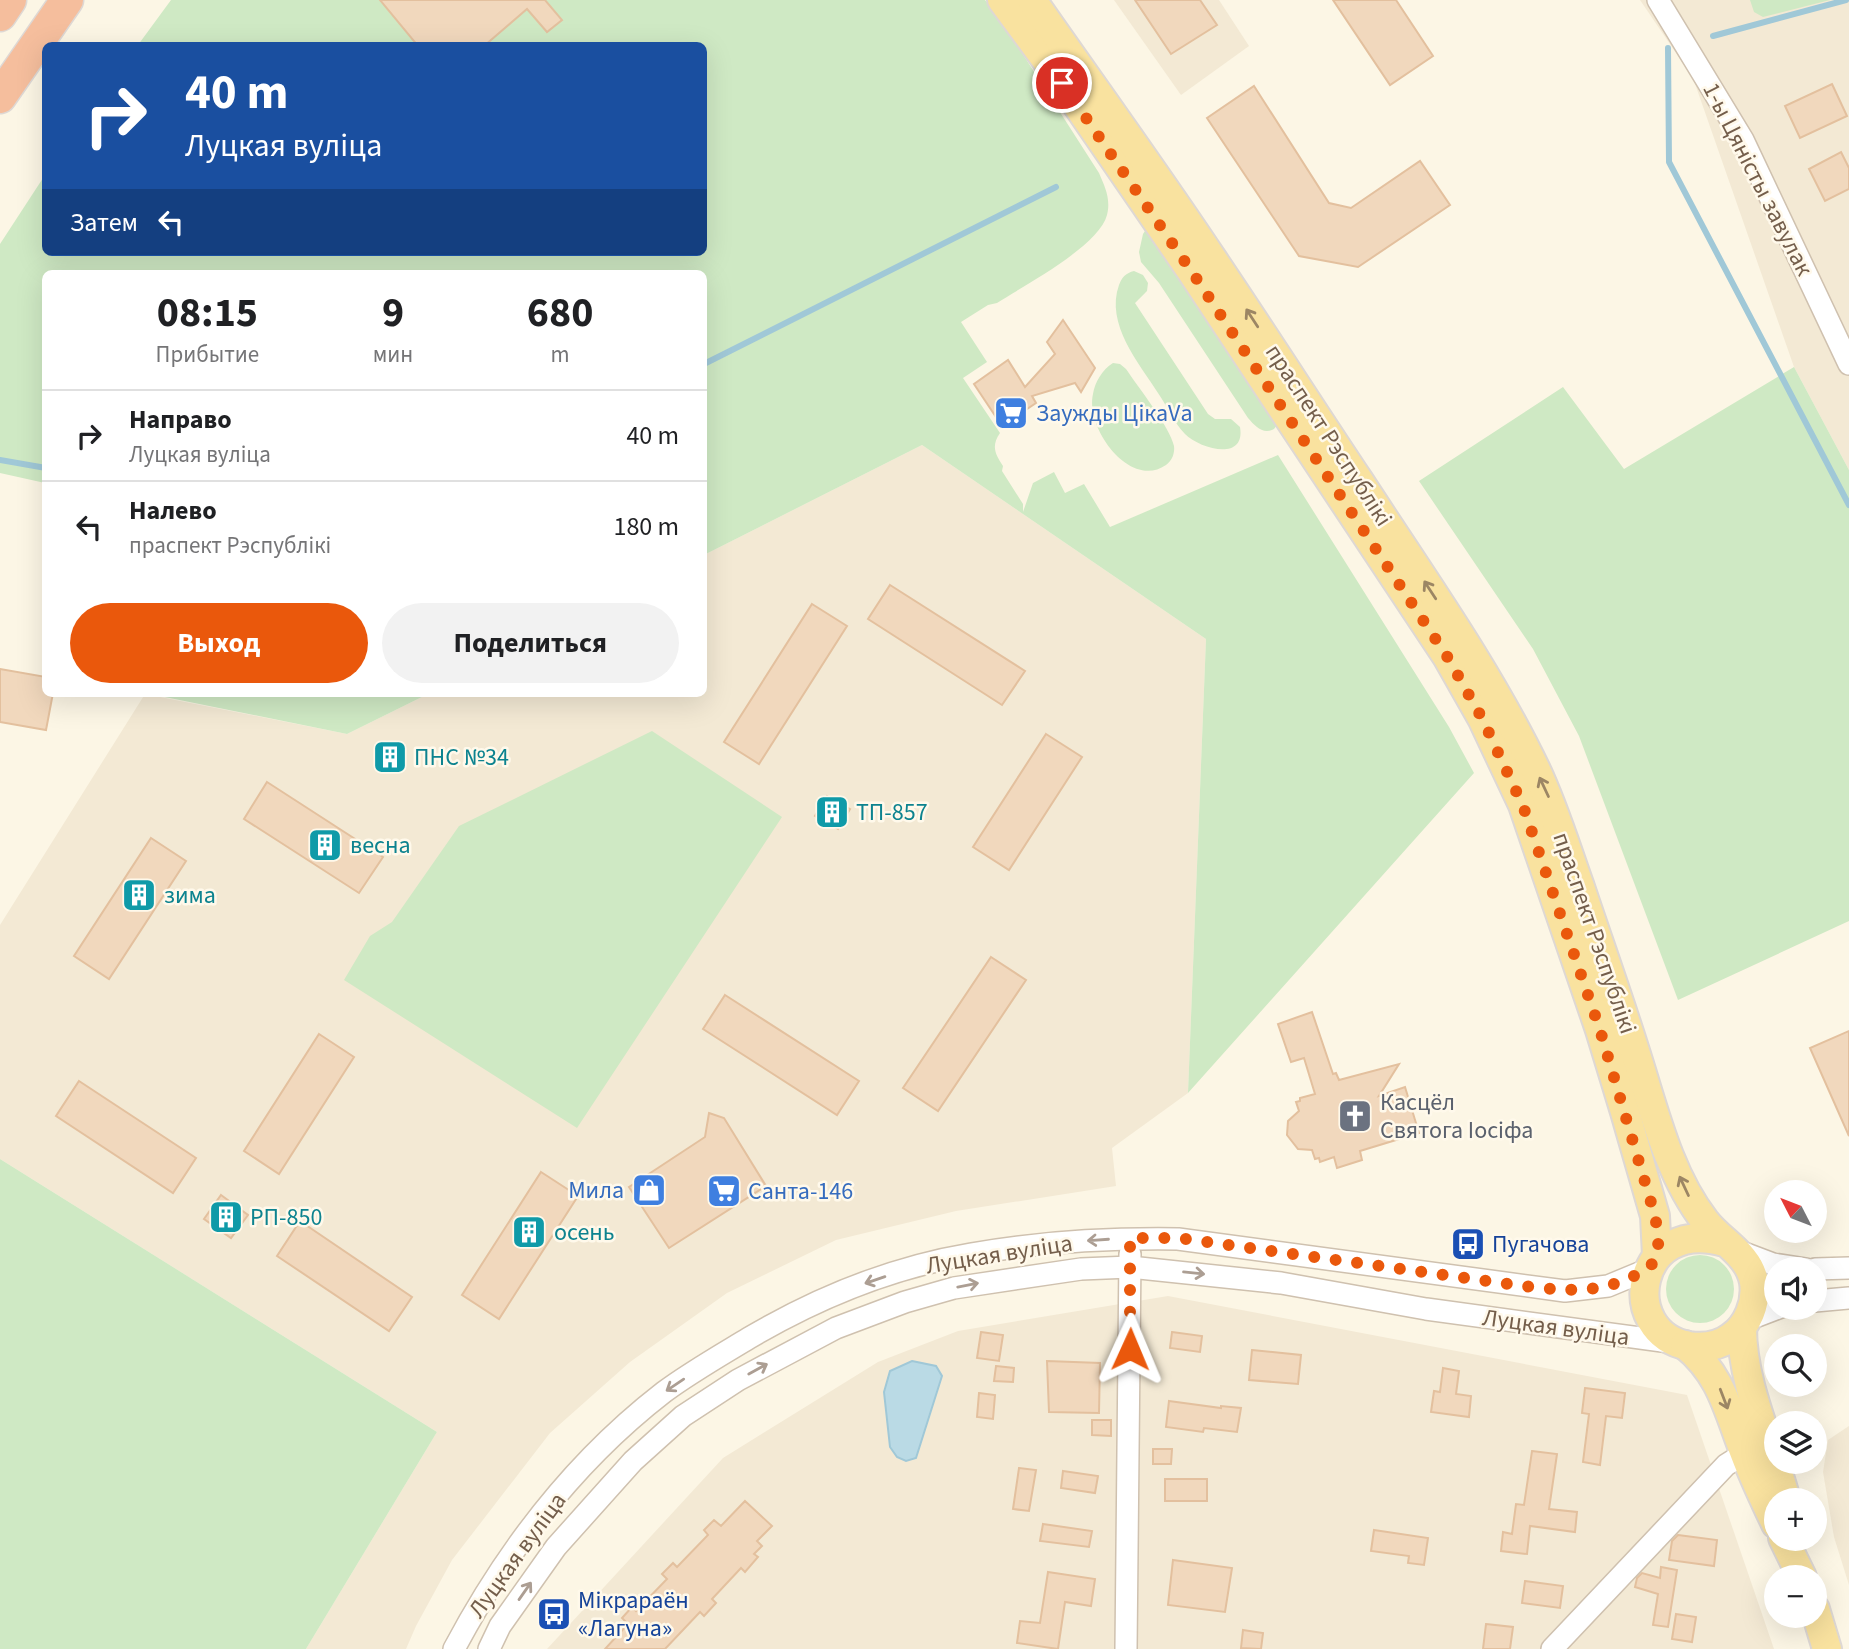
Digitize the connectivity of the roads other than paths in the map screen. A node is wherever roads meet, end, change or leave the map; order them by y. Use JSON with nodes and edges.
{"nodes":[{"id":1,"x":10,"y":0,"type":"edge"},
{"id":2,"x":67,"y":0,"type":"edge"},
{"id":3,"x":1002,"y":0,"type":"edge"},
{"id":4,"x":1032,"y":0,"type":"edge"},
{"id":5,"x":1658,"y":0,"type":"edge"},
{"id":6,"x":0,"y":15,"type":"edge"},
{"id":7,"x":0,"y":97,"type":"edge"},
{"id":8,"x":1849,"y":364,"type":"edge"},
{"id":9,"x":1130,"y":1238,"type":"junction"},
{"id":10,"x":1730,"y":1246,"type":"junction"},
{"id":11,"x":1764,"y":1260,"type":"edge"},
{"id":12,"x":1653,"y":1263,"type":"junction"},
{"id":13,"x":1130,"y":1267,"type":"junction"},
{"id":14,"x":1849,"y":1268,"type":"edge"},
{"id":15,"x":1827,"y":1269,"type":"edge"},
{"id":16,"x":1849,"y":1298,"type":"edge"},
{"id":17,"x":1827,"y":1300,"type":"edge"},
{"id":18,"x":1764,"y":1315,"type":"edge"},
{"id":19,"x":1745,"y":1324,"type":"junction"},
{"id":20,"x":1681,"y":1344,"type":"junction"},
{"id":21,"x":1745,"y":1453,"type":"junction"},
{"id":22,"x":1782,"y":1488,"type":"edge"},
{"id":23,"x":1764,"y":1497,"type":"edge"},
{"id":24,"x":1821,"y":1628,"type":"edge"},
{"id":25,"x":454,"y":1649,"type":"edge"},
{"id":26,"x":489,"y":1649,"type":"edge"},
{"id":27,"x":1126,"y":1649,"type":"edge"},
{"id":28,"x":1552,"y":1649,"type":"edge"},
{"id":29,"x":1827,"y":1649,"type":"edge"}],
"edges":[{"from":1,"to":6,"type":"highway"},
{"from":2,"to":7,"type":"highway"},
{"from":3,"to":12,"type":"main road","name":"праспект Рэспублікі"},
{"from":10,"to":4,"type":"main road","name":"праспект Рэспублікі","one_way":true},
{"from":5,"to":8,"type":"street","name":"1-ы Цяністы завулак"},
{"from":9,"to":12,"type":"street","name":"Луцкая вуліца"},
{"from":9,"to":13,"type":"street"},
{"from":9,"to":25,"type":"street","name":"Луцкая вуліца","one_way":true},
{"from":10,"to":11,"type":"street"},
{"from":10,"to":12,"type":"main road"},
{"from":10,"to":19,"type":"main road","name":"праспект Рэспублікі"},
{"from":12,"to":20,"type":"main road","name":"праспект Рэспублікі"},
{"from":13,"to":20,"type":"street","name":"Луцкая вуліца","one_way":true},
{"from":26,"to":13,"type":"street","name":"Луцкая вуліца","one_way":true},
{"from":13,"to":27,"type":"street"},
{"from":14,"to":15,"type":"street"},
{"from":16,"to":17,"type":"street"},
{"from":18,"to":19,"type":"street"},
{"from":19,"to":20,"type":"main road"},
{"from":19,"to":22,"type":"main road","name":"праспект Рэспублікі"},
{"from":20,"to":21,"type":"main road","name":"праспект Рэспублікі","one_way":true},
{"from":21,"to":23,"type":"main road","name":"праспект Рэспублікі"},
{"from":21,"to":28,"type":"street"},
{"from":24,"to":29,"type":"main road"}]}
